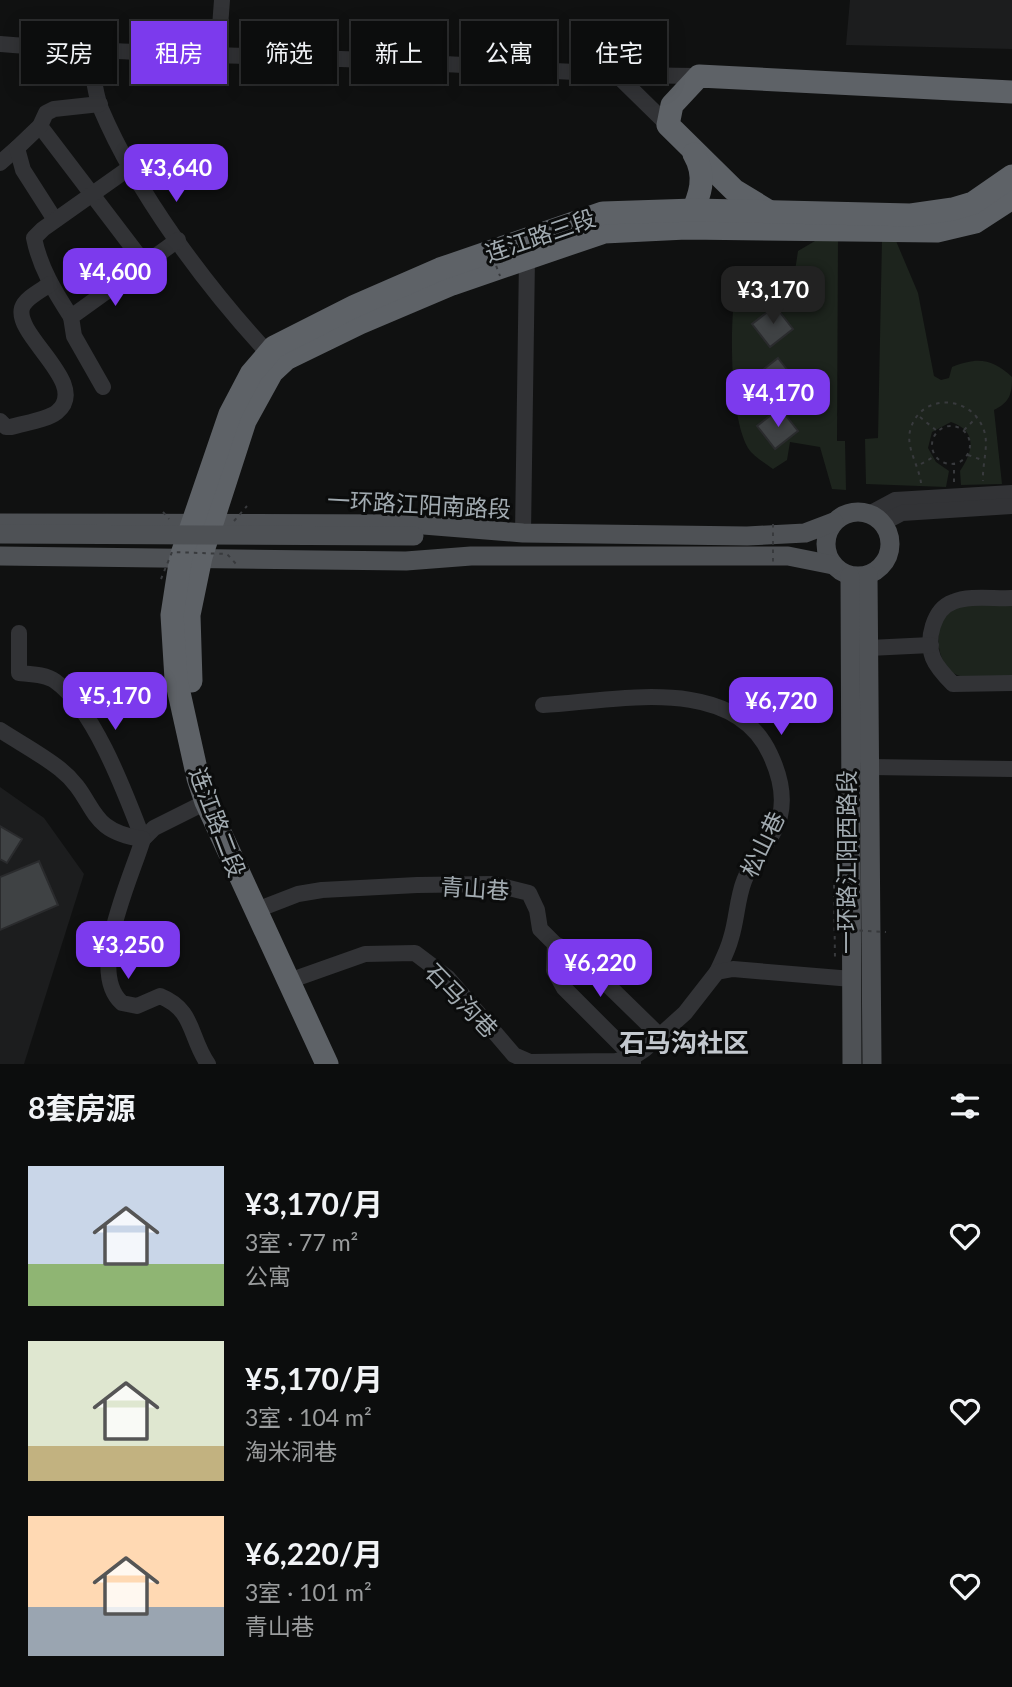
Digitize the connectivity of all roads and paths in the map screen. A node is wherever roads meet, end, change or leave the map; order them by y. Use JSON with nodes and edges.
{"nodes":[{"id":1,"x":222,"y":0,"type":"edge"},
{"id":2,"x":220,"y":21,"type":"edge"},
{"id":3,"x":0,"y":44,"type":"edge"},
{"id":4,"x":21,"y":46,"type":"edge"},
{"id":5,"x":227,"y":54,"type":"edge"},
{"id":6,"x":571,"y":72,"type":"edge"},
{"id":7,"x":667,"y":76,"type":"edge"},
{"id":8,"x":699,"y":76,"type":"junction"},
{"id":9,"x":96,"y":84,"type":"edge"},
{"id":10,"x":626,"y":84,"type":"edge"},
{"id":11,"x":1012,"y":92,"type":"edge"},
{"id":12,"x":100,"y":104,"type":"junction"},
{"id":13,"x":668,"y":125,"type":"junction"},
{"id":14,"x":40,"y":127,"type":"junction"},
{"id":15,"x":691,"y":148,"type":"junction"},
{"id":16,"x":17,"y":149,"type":"junction"},
{"id":17,"x":0,"y":163,"type":"edge"},
{"id":18,"x":132,"y":166,"type":"junction"},
{"id":19,"x":1012,"y":176,"type":"edge"},
{"id":20,"x":93,"y":193,"type":"junction"},
{"id":21,"x":1012,"y":198,"type":"edge"},
{"id":22,"x":771,"y":212,"type":"junction"},
{"id":23,"x":690,"y":219,"type":"junction"},
{"id":24,"x":55,"y":220,"type":"junction"},
{"id":25,"x":178,"y":240,"type":"junction"},
{"id":26,"x":487,"y":242,"type":"dead end"},
{"id":27,"x":527,"y":258,"type":"junction"},
{"id":28,"x":145,"y":264,"type":"junction"},
{"id":29,"x":500,"y":276,"type":"dead end"},
{"id":30,"x":50,"y":284,"type":"junction"},
{"id":31,"x":71,"y":317,"type":"junction"},
{"id":32,"x":268,"y":353,"type":"junction"},
{"id":33,"x":103,"y":387,"type":"dead end"},
{"id":34,"x":919,"y":416,"type":"junction"},
{"id":35,"x":978,"y":417,"type":"junction"},
{"id":36,"x":0,"y":421,"type":"edge"},
{"id":37,"x":963,"y":431,"type":"junction"},
{"id":38,"x":938,"y":432,"type":"junction"},
{"id":39,"x":967,"y":454,"type":"junction"},
{"id":40,"x":936,"y":456,"type":"junction"},
{"id":41,"x":982,"y":460,"type":"junction"},
{"id":42,"x":954,"y":464,"type":"junction"},
{"id":43,"x":919,"y":465,"type":"junction"},
{"id":44,"x":1012,"y":494,"type":"edge"},
{"id":45,"x":984,"y":496,"type":"junction"},
{"id":46,"x":954,"y":497,"type":"junction"},
{"id":47,"x":923,"y":498,"type":"junction"},
{"id":48,"x":1012,"y":506,"type":"edge"},
{"id":49,"x":876,"y":519,"type":"junction"},
{"id":50,"x":0,"y":523,"type":"edge"},
{"id":51,"x":250,"y":523,"type":"junction"},
{"id":52,"x":834,"y":523,"type":"junction"},
{"id":53,"x":112,"y":524,"type":"junction"},
{"id":54,"x":203,"y":524,"type":"junction"},
{"id":55,"x":773,"y":524,"type":"dead end"},
{"id":56,"x":471,"y":531,"type":"junction"},
{"id":57,"x":523,"y":533,"type":"junction"},
{"id":58,"x":0,"y":534,"type":"edge"},
{"id":59,"x":414,"y":542,"type":"junction"},
{"id":60,"x":0,"y":545,"type":"edge"},
{"id":61,"x":0,"y":556,"type":"edge"},
{"id":62,"x":115,"y":556,"type":"junction"},
{"id":63,"x":471,"y":556,"type":"junction"},
{"id":64,"x":191,"y":557,"type":"junction"},
{"id":65,"x":246,"y":561,"type":"junction"},
{"id":66,"x":773,"y":564,"type":"dead end"},
{"id":67,"x":833,"y":565,"type":"junction"},
{"id":68,"x":859,"y":576,"type":"junction"},
{"id":69,"x":161,"y":579,"type":"dead end"},
{"id":70,"x":1012,"y":598,"type":"edge"},
{"id":71,"x":19,"y":633,"type":"dead end"},
{"id":72,"x":931,"y":645,"type":"junction"},
{"id":73,"x":869,"y":648,"type":"junction"},
{"id":74,"x":1012,"y":683,"type":"edge"},
{"id":75,"x":543,"y":705,"type":"dead end"},
{"id":76,"x":0,"y":730,"type":"edge"},
{"id":77,"x":870,"y":766,"type":"junction"},
{"id":78,"x":1012,"y":769,"type":"edge"},
{"id":79,"x":206,"y":802,"type":"junction"},
{"id":80,"x":143,"y":839,"type":"junction"},
{"id":81,"x":834,"y":885,"type":"dead end"},
{"id":82,"x":267,"y":906,"type":"junction"},
{"id":83,"x":834,"y":929,"type":"junction"},
{"id":84,"x":887,"y":932,"type":"dead end"},
{"id":85,"x":555,"y":944,"type":"junction"},
{"id":86,"x":835,"y":960,"type":"dead end"},
{"id":87,"x":718,"y":972,"type":"junction"},
{"id":88,"x":293,"y":979,"type":"junction"},
{"id":89,"x":852,"y":979,"type":"junction"},
{"id":90,"x":660,"y":1036,"type":"junction"},
{"id":91,"x":633,"y":1061,"type":"edge"},
{"id":92,"x":208,"y":1064,"type":"edge"},
{"id":93,"x":327,"y":1064,"type":"edge"},
{"id":94,"x":342,"y":1064,"type":"edge"},
{"id":95,"x":852,"y":1064,"type":"edge"},
{"id":96,"x":872,"y":1064,"type":"edge"}],
"edges":[{"from":1,"to":2,"type":"street"},
{"from":3,"to":4,"type":"street"},
{"from":5,"to":6,"type":"street"},
{"from":7,"to":8,"type":"street"},
{"from":8,"to":11,"type":"highway"},
{"from":8,"to":13,"type":"highway"},
{"from":9,"to":12,"type":"street"},
{"from":10,"to":13,"type":"street"},
{"from":12,"to":14,"type":"street"},
{"from":12,"to":18,"type":"street"},
{"from":13,"to":15,"type":"highway"},
{"from":14,"to":16,"type":"street"},
{"from":14,"to":20,"type":"street"},
{"from":15,"to":22,"type":"highway"},
{"from":15,"to":23,"type":"highway"},
{"from":16,"to":17,"type":"street"},
{"from":16,"to":24,"type":"street"},
{"from":18,"to":20,"type":"street"},
{"from":18,"to":25,"type":"street"},
{"from":19,"to":22,"type":"highway","name":"连江路三段"},
{"from":20,"to":24,"type":"street"},
{"from":20,"to":28,"type":"street"},
{"from":21,"to":23,"type":"highway","name":"连江路三段"},
{"from":22,"to":23,"type":"highway","name":"连江路三段"},
{"from":23,"to":27,"type":"highway","name":"连江路三段"},
{"from":23,"to":32,"type":"highway","name":"连江路三段"},
{"from":24,"to":30,"type":"street"},
{"from":25,"to":28,"type":"street"},
{"from":25,"to":32,"type":"street"},
{"from":26,"to":29,"type":"path","bridge":true},
{"from":27,"to":54,"type":"highway","name":"连江路三段"},
{"from":27,"to":57,"type":"street"},
{"from":28,"to":31,"type":"street"},
{"from":30,"to":31,"type":"street"},
{"from":30,"to":36,"type":"street"},
{"from":31,"to":33,"type":"street"},
{"from":32,"to":54,"type":"highway","name":"连江路三段"},
{"from":34,"to":35,"type":"path"},
{"from":34,"to":38,"type":"path"},
{"from":34,"to":43,"type":"path"},
{"from":35,"to":37,"type":"path"},
{"from":35,"to":41,"type":"path"},
{"from":37,"to":38,"type":"path"},
{"from":37,"to":39,"type":"path"},
{"from":38,"to":40,"type":"path"},
{"from":39,"to":41,"type":"path"},
{"from":39,"to":42,"type":"path"},
{"from":40,"to":42,"type":"path"},
{"from":40,"to":43,"type":"path"},
{"from":41,"to":45,"type":"path"},
{"from":42,"to":46,"type":"path"},
{"from":43,"to":47,"type":"path"},
{"from":44,"to":45,"type":"street"},
{"from":45,"to":46,"type":"street"},
{"from":46,"to":47,"type":"street"},
{"from":47,"to":49,"type":"street"},
{"from":48,"to":49,"type":"street"},
{"from":49,"to":52,"type":"main road"},
{"from":49,"to":68,"type":"main road"},
{"from":50,"to":53,"type":"main road","name":"一环路江阳南路段"},
{"from":51,"to":54,"type":"main road","name":"一环路江阳南路段"},
{"from":51,"to":56,"type":"main road","name":"一环路江阳南路段"},
{"from":51,"to":65,"type":"main road"},
{"from":52,"to":57,"type":"main road","name":"一环路江阳南路段"},
{"from":52,"to":67,"type":"main road"},
{"from":53,"to":54,"type":"main road","name":"一环路江阳南路段"},
{"from":53,"to":62,"type":"main road"},
{"from":54,"to":64,"type":"highway","name":"连江路二段"},
{"from":55,"to":66,"type":"path","bridge":true},
{"from":56,"to":57,"type":"main road","name":"一环路江阳南路段"},
{"from":56,"to":59,"type":"main road"},
{"from":58,"to":59,"type":"main road","bridge":true},
{"from":59,"to":60,"type":"main road"},
{"from":59,"to":63,"type":"main road"},
{"from":61,"to":62,"type":"main road","name":"一环路江阳南路段"},
{"from":62,"to":64,"type":"main road","name":"一环路江阳南路段"},
{"from":63,"to":65,"type":"main road","name":"一环路江阳南路段"},
{"from":63,"to":67,"type":"main road","name":"一环路江阳南路段"},
{"from":64,"to":65,"type":"main road","name":"一环路江阳南路段"},
{"from":64,"to":79,"type":"highway","name":"连江路二段"},
{"from":64,"to":82,"type":"highway","name":"连江路二段"},
{"from":65,"to":69,"type":"path","bridge":true},
{"from":67,"to":68,"type":"main road"},
{"from":68,"to":73,"type":"main road","name":"一环路江阳西路段"},
{"from":68,"to":89,"type":"main road","name":"一环路江阳西路段"},
{"from":70,"to":72,"type":"street"},
{"from":71,"to":80,"type":"street"},
{"from":72,"to":73,"type":"street"},
{"from":72,"to":74,"type":"street"},
{"from":73,"to":77,"type":"main road","name":"一环路江阳西路段"},
{"from":75,"to":87,"type":"street","name":"松山巷"},
{"from":76,"to":80,"type":"street"},
{"from":77,"to":78,"type":"street"},
{"from":77,"to":96,"type":"main road","name":"一环路江阳西路段"},
{"from":79,"to":80,"type":"street"},
{"from":79,"to":88,"type":"highway","name":"连江路二段"},
{"from":80,"to":92,"type":"street"},
{"from":81,"to":83,"type":"path"},
{"from":82,"to":85,"type":"street","name":"青山巷"},
{"from":82,"to":88,"type":"highway","name":"连江路二段"},
{"from":83,"to":84,"type":"path","bridge":true},
{"from":83,"to":86,"type":"path"},
{"from":85,"to":90,"type":"street","name":"青山巷"},
{"from":85,"to":91,"type":"street"},
{"from":87,"to":89,"type":"street"},
{"from":87,"to":90,"type":"street"},
{"from":88,"to":91,"type":"street","name":"石马沟巷"},
{"from":88,"to":93,"type":"highway","name":"连江路二段"},
{"from":88,"to":94,"type":"highway","name":"连江路二段"},
{"from":89,"to":95,"type":"main road","name":"一环路江阳西路段"},
{"from":90,"to":91,"type":"street"}]}
